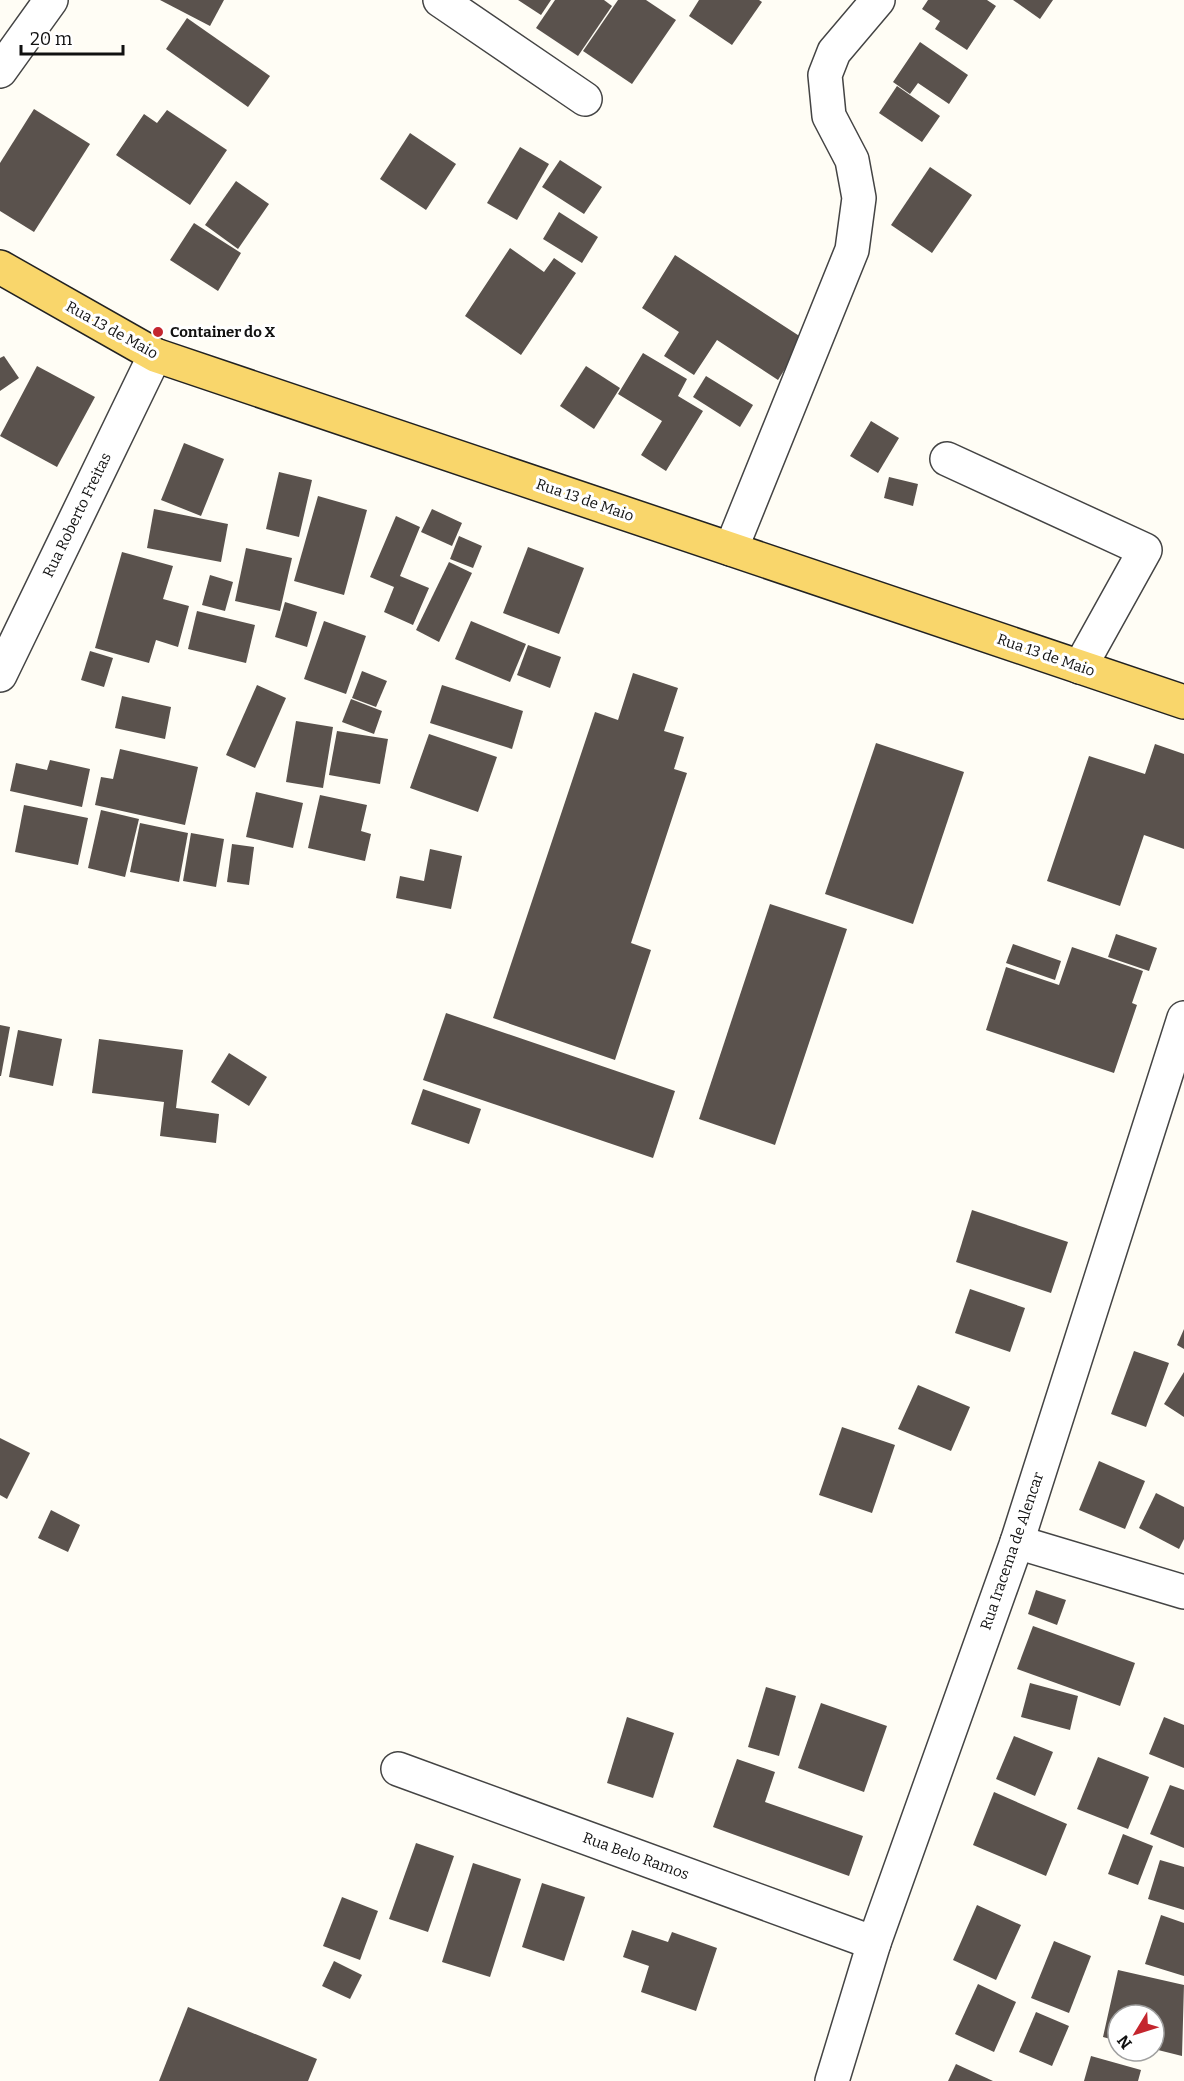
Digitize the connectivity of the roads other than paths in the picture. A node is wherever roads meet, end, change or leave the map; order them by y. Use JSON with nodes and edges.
{"nodes":[{"id":1,"x":51,"y":0,"type":"edge"},
{"id":2,"x":440,"y":0,"type":"edge"},
{"id":3,"x":878,"y":0,"type":"edge"},
{"id":4,"x":0,"y":71,"type":"edge"},
{"id":5,"x":585,"y":99,"type":"dead end"},
{"id":6,"x":0,"y":267,"type":"edge"},
{"id":7,"x":155,"y":355,"type":"junction"},
{"id":8,"x":947,"y":459,"type":"dead end"},
{"id":9,"x":731,"y":549,"type":"junction"},
{"id":10,"x":1080,"y":667,"type":"junction"},
{"id":11,"x":0,"y":675,"type":"edge"},
{"id":12,"x":1184,"y":702,"type":"edge"},
{"id":13,"x":1184,"y":1018,"type":"edge"},
{"id":14,"x":1017,"y":1542,"type":"junction"},
{"id":15,"x":1184,"y":1593,"type":"edge"},
{"id":16,"x":398,"y":1769,"type":"dead end"},
{"id":17,"x":874,"y":1943,"type":"junction"},
{"id":18,"x":832,"y":2081,"type":"edge"}],
"edges":[{"from":1,"to":4,"type":"street"},
{"from":2,"to":5,"type":"street"},
{"from":3,"to":9,"type":"street"},
{"from":6,"to":7,"type":"main road","name":"Rua 13 de Maio"},
{"from":7,"to":9,"type":"main road","name":"Rua 13 de Maio"},
{"from":7,"to":11,"type":"street","name":"Rua Roberto Freitas"},
{"from":8,"to":10,"type":"street"},
{"from":9,"to":10,"type":"main road","name":"Rua 13 de Maio"},
{"from":10,"to":12,"type":"main road","name":"Rua 13 de Maio"},
{"from":13,"to":14,"type":"street","name":"Rua Iracema de Alencar"},
{"from":14,"to":15,"type":"street"},
{"from":14,"to":17,"type":"street","name":"Rua Iracema de Alencar"},
{"from":16,"to":17,"type":"street","name":"Rua Belo Ramos"},
{"from":17,"to":18,"type":"street","name":"Rua Iracema de Alencar"}]}
